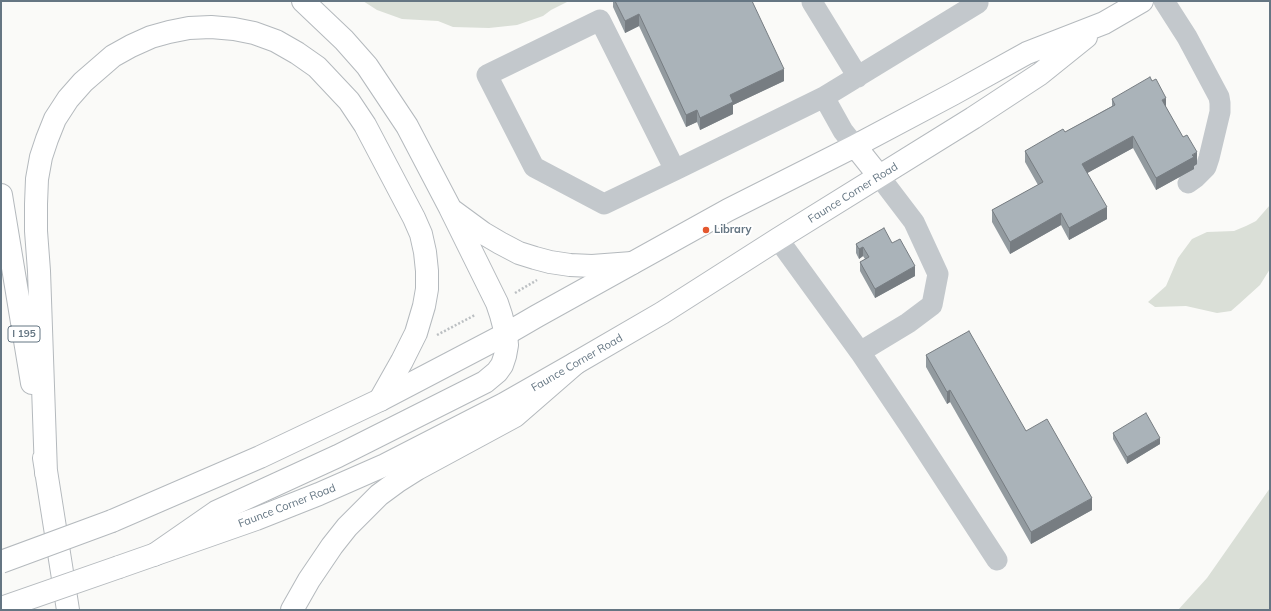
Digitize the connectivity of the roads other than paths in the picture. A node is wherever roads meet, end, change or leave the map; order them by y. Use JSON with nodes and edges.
{"nodes":[{"id":1,"x":303,"y":1,"type":"edge"},
{"id":2,"x":1142,"y":1,"type":"edge"},
{"id":3,"x":1164,"y":1,"type":"edge"},
{"id":4,"x":812,"y":2,"type":"edge"},
{"id":5,"x":978,"y":3,"type":"dead end"},
{"id":6,"x":1104,"y":23,"type":"junction"},
{"id":7,"x":858,"y":77,"type":"junction"},
{"id":8,"x":824,"y":97,"type":"junction"},
{"id":9,"x":855,"y":146,"type":"junction"},
{"id":10,"x":674,"y":170,"type":"junction"},
{"id":11,"x":879,"y":176,"type":"junction"},
{"id":12,"x":1188,"y":182,"type":"dead end"},
{"id":13,"x":1,"y":195,"type":"edge"},
{"id":14,"x":450,"y":208,"type":"junction"},
{"id":15,"x":778,"y":239,"type":"junction"},
{"id":16,"x":632,"y":263,"type":"junction"},
{"id":17,"x":506,"y":334,"type":"junction"},
{"id":18,"x":860,"y":352,"type":"junction"},
{"id":19,"x":576,"y":363,"type":"junction"},
{"id":20,"x":380,"y":400,"type":"junction"},
{"id":21,"x":46,"y":473,"type":"junction"},
{"id":22,"x":154,"y":555,"type":"junction"},
{"id":23,"x":997,"y":560,"type":"dead end"},
{"id":24,"x":1,"y":562,"type":"edge"},
{"id":25,"x":1,"y":608,"type":"edge"},
{"id":26,"x":68,"y":610,"type":"edge"},
{"id":27,"x":292,"y":610,"type":"edge"}],
"edges":[{"from":1,"to":14,"type":"main road"},
{"from":2,"to":6,"type":"main road","name":"Faunce Corner Road"},
{"from":3,"to":12,"type":"lane"},
{"from":4,"to":7,"type":"lane"},
{"from":5,"to":7,"type":"lane"},
{"from":6,"to":9,"type":"main road","name":"Faunce Corner Road"},
{"from":6,"to":11,"type":"main road","name":"Faunce Corner Road"},
{"from":7,"to":8,"type":"lane"},
{"from":8,"to":9,"type":"lane"},
{"from":8,"to":10,"type":"lane"},
{"from":9,"to":11,"type":"main road"},
{"from":9,"to":16,"type":"main road","name":"Faunce Corner Road"},
{"from":10,"to":10,"type":"lane"},
{"from":11,"to":15,"type":"main road","name":"Faunce Corner Road"},
{"from":11,"to":18,"type":"lane"},
{"from":13,"to":21,"type":"main road","number":"I 195"},
{"from":14,"to":16,"type":"main road"},
{"from":14,"to":17,"type":"main road"},
{"from":15,"to":18,"type":"lane"},
{"from":15,"to":19,"type":"main road","name":"Faunce Corner Road"},
{"from":16,"to":17,"type":"main road","name":"Faunce Corner Road"},
{"from":17,"to":20,"type":"main road","name":"Faunce Corner Road"},
{"from":17,"to":22,"type":"main road"},
{"from":18,"to":23,"type":"lane"},
{"from":19,"to":22,"type":"main road","name":"Faunce Corner Road"},
{"from":19,"to":27,"type":"main road"},
{"from":20,"to":21,"type":"main road"},
{"from":20,"to":24,"type":"main road","name":"Faunce Corner Road","bridge":true},
{"from":21,"to":26,"type":"main road","number":"I 195"},
{"from":22,"to":25,"type":"main road","name":"Faunce Corner Road","bridge":true}]}
